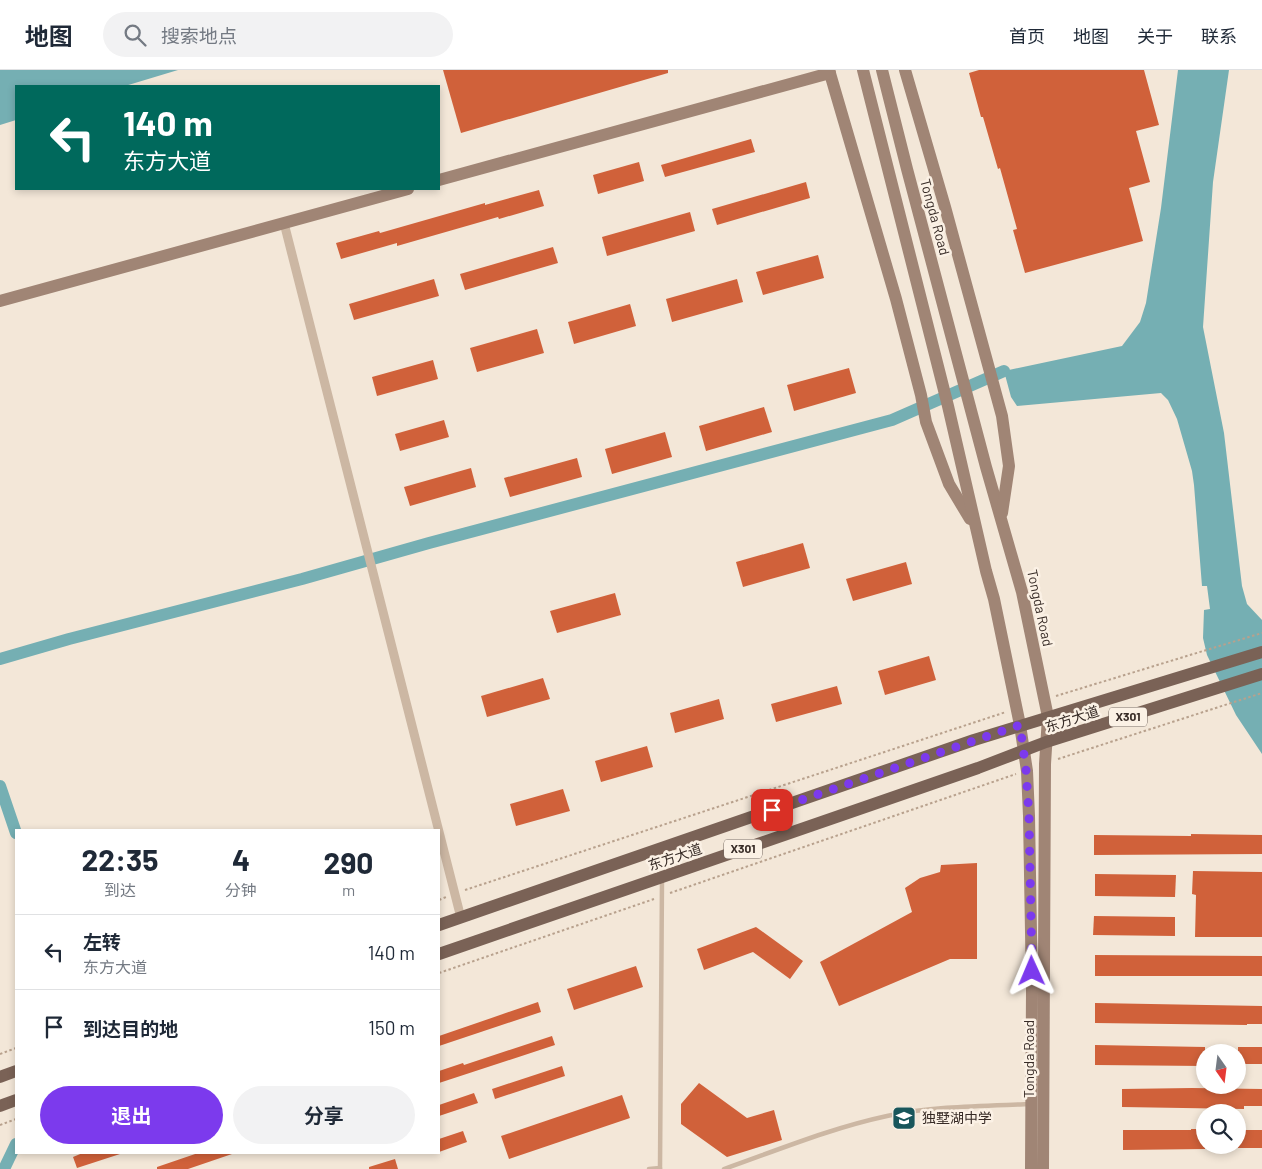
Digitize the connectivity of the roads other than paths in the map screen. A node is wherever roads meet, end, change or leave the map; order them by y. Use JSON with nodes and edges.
{"nodes":[{"id":1,"x":863,"y":70,"type":"edge"},
{"id":2,"x":882,"y":70,"type":"edge"},
{"id":3,"x":905,"y":70,"type":"edge"},
{"id":4,"x":829,"y":72,"type":"edge"},
{"id":5,"x":440,"y":180,"type":"edge"},
{"id":6,"x":404,"y":190,"type":"edge"},
{"id":7,"x":284,"y":223,"type":"junction"},
{"id":8,"x":0,"y":301,"type":"edge"},
{"id":9,"x":1001,"y":518,"type":"junction"},
{"id":10,"x":976,"y":529,"type":"junction"},
{"id":11,"x":1262,"y":652,"type":"edge"},
{"id":12,"x":1262,"y":674,"type":"edge"},
{"id":13,"x":1048,"y":717,"type":"junction"},
{"id":14,"x":1020,"y":725,"type":"junction"},
{"id":15,"x":1046,"y":742,"type":"junction"},
{"id":16,"x":1023,"y":751,"type":"junction"},
{"id":17,"x":438,"y":829,"type":"edge"},
{"id":18,"x":440,"y":836,"type":"edge"},
{"id":19,"x":662,"y":877,"type":"junction"},
{"id":20,"x":461,"y":918,"type":"junction"},
{"id":21,"x":440,"y":925,"type":"edge"},
{"id":22,"x":440,"y":954,"type":"edge"},
{"id":23,"x":15,"y":1072,"type":"edge"},
{"id":24,"x":0,"y":1077,"type":"edge"},
{"id":25,"x":15,"y":1100,"type":"edge"},
{"id":26,"x":1031,"y":1104,"type":"junction"},
{"id":27,"x":0,"y":1106,"type":"edge"},
{"id":28,"x":660,"y":1168,"type":"edge"},
{"id":29,"x":649,"y":1169,"type":"edge"},
{"id":30,"x":724,"y":1169,"type":"edge"},
{"id":31,"x":1031,"y":1169,"type":"edge"},
{"id":32,"x":1043,"y":1169,"type":"edge"}],
"edges":[{"from":1,"to":10,"type":"main road","name":"Tongda Road"},
{"from":2,"to":9,"type":"main road","name":"Tongda Road"},
{"from":3,"to":9,"type":"main road"},
{"from":4,"to":5,"type":"main road"},
{"from":4,"to":10,"type":"main road"},
{"from":6,"to":7,"type":"main road"},
{"from":7,"to":8,"type":"main road"},
{"from":7,"to":17,"type":"street"},
{"from":9,"to":13,"type":"main road","name":"Tongda Road"},
{"from":10,"to":14,"type":"main road","name":"Tongda Road"},
{"from":11,"to":13,"type":"main road","name":"东方大道","number":"X301"},
{"from":12,"to":15,"type":"main road","name":"东方大道","number":"X301"},
{"from":13,"to":14,"type":"main road","name":"东方大道","number":"X301"},
{"from":13,"to":15,"type":"main road","name":"Tongda Road"},
{"from":14,"to":16,"type":"main road","name":"Tongda Road"},
{"from":14,"to":20,"type":"main road","name":"东方大道","number":"X301"},
{"from":15,"to":16,"type":"main road","name":"东方大道","number":"X301"},
{"from":15,"to":32,"type":"main road","name":"Tongda Road"},
{"from":16,"to":19,"type":"main road","name":"东方大道","number":"X301"},
{"from":16,"to":26,"type":"main road","name":"Tongda Road"},
{"from":18,"to":20,"type":"street"},
{"from":19,"to":22,"type":"main road","name":"东方大道","number":"X301"},
{"from":19,"to":28,"type":"lane"},
{"from":20,"to":21,"type":"main road","name":"东方大道","number":"X301"},
{"from":23,"to":24,"type":"main road"},
{"from":25,"to":27,"type":"main road"},
{"from":26,"to":30,"type":"lane"},
{"from":26,"to":31,"type":"main road","name":"Tongda Road"},
{"from":28,"to":29,"type":"lane"}]}
